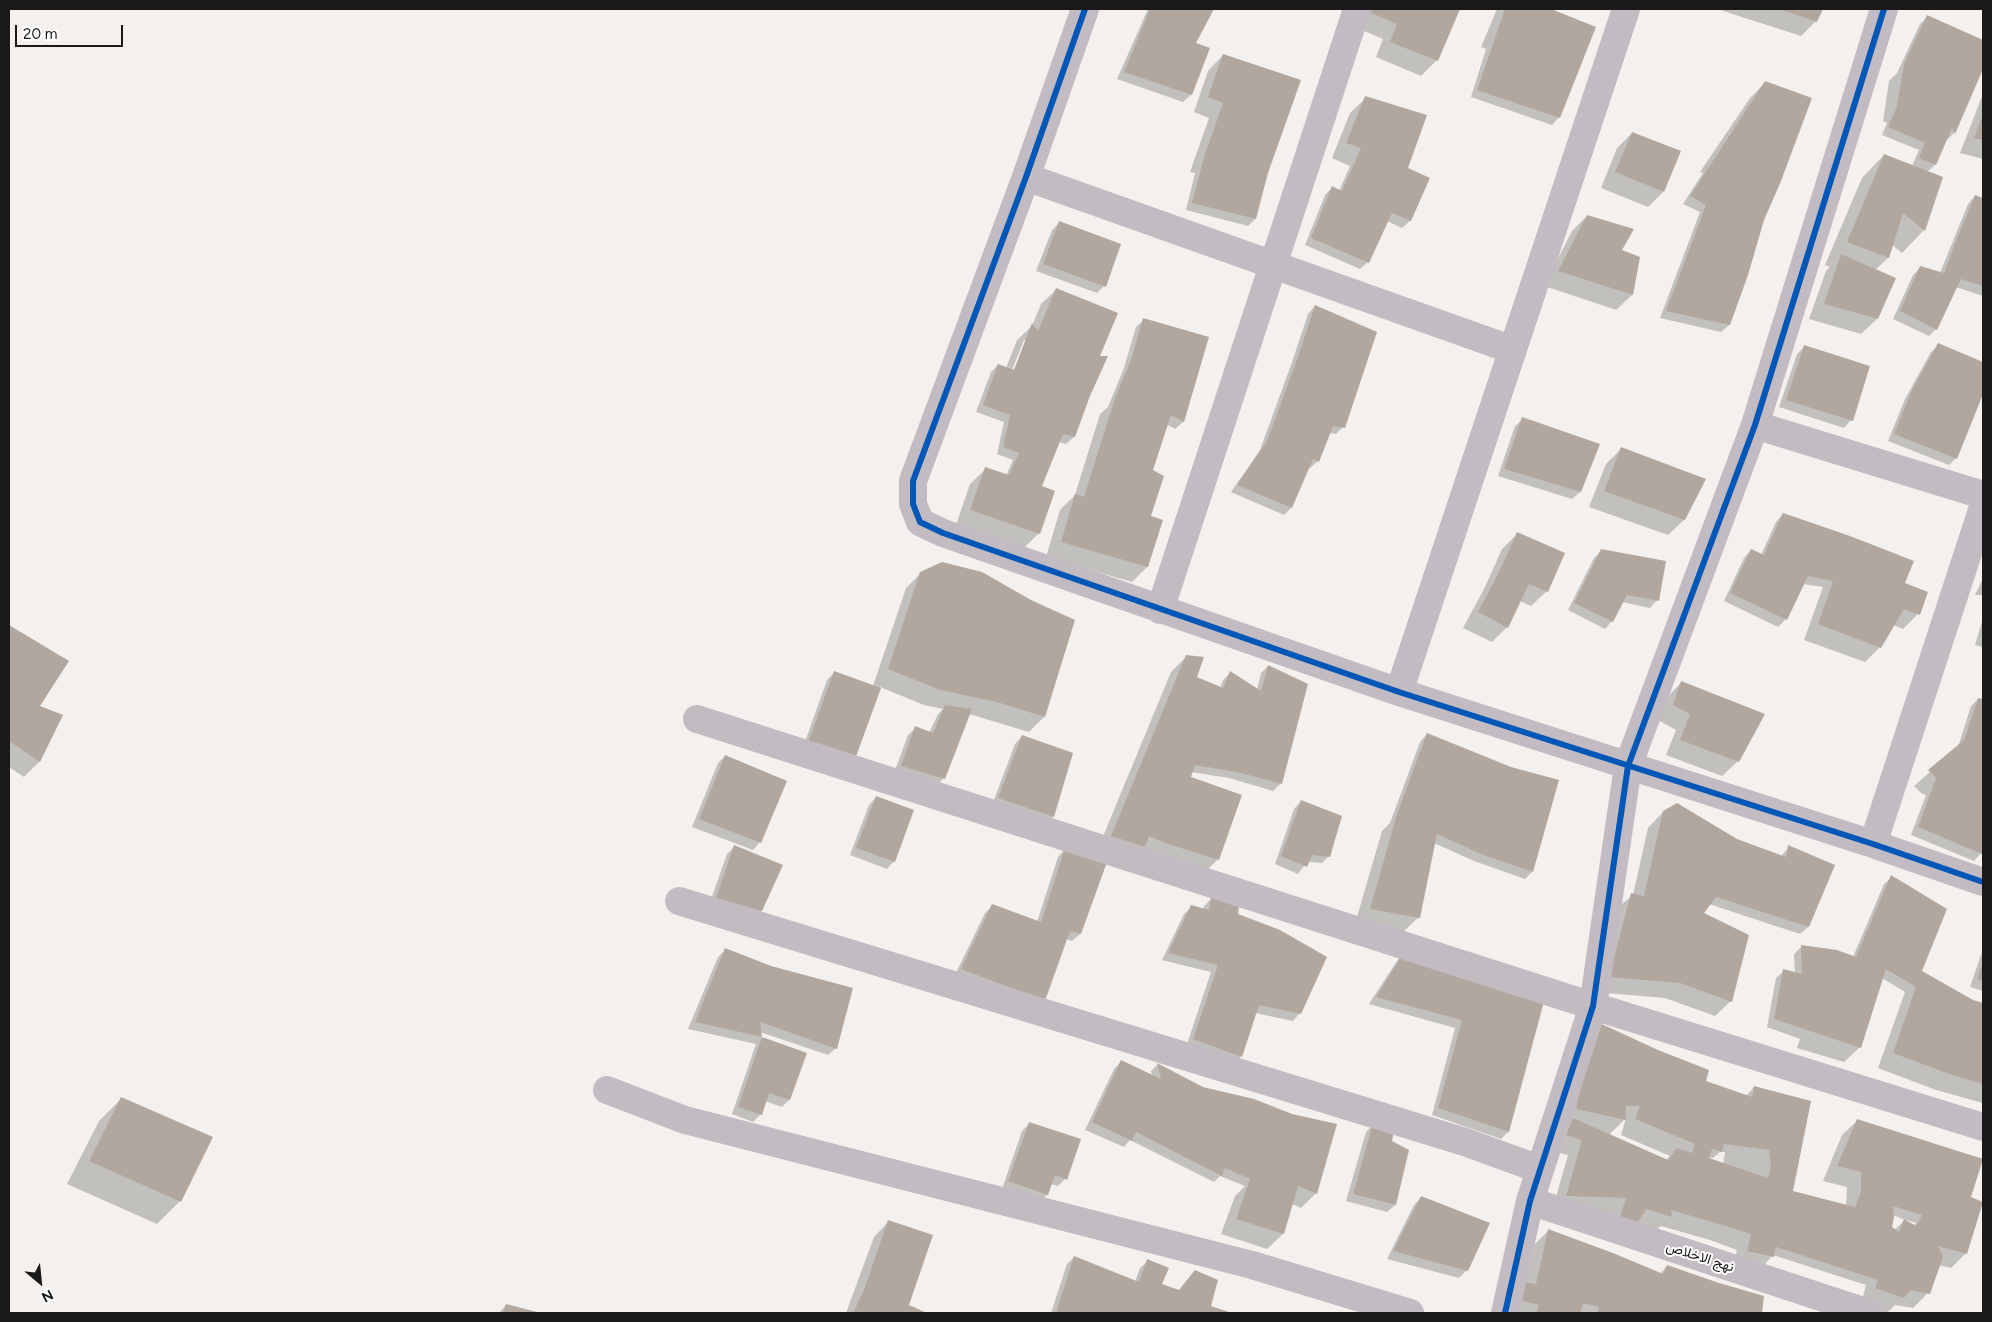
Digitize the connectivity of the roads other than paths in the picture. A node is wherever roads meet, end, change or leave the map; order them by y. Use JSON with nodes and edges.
{"nodes":[{"id":1,"x":1084,"y":9,"type":"edge"},
{"id":2,"x":1357,"y":9,"type":"edge"},
{"id":3,"x":1626,"y":9,"type":"edge"},
{"id":4,"x":1884,"y":9,"type":"edge"},
{"id":5,"x":1026,"y":177,"type":"junction"},
{"id":6,"x":1273,"y":263,"type":"junction"},
{"id":7,"x":1513,"y":350,"type":"junction"},
{"id":8,"x":1755,"y":425,"type":"junction"},
{"id":9,"x":1983,"y":495,"type":"edge"},
{"id":10,"x":1983,"y":507,"type":"edge"},
{"id":11,"x":1160,"y":610,"type":"junction"},
{"id":12,"x":1399,"y":692,"type":"junction"},
{"id":13,"x":697,"y":719,"type":"dead end"},
{"id":14,"x":1628,"y":766,"type":"junction"},
{"id":15,"x":1873,"y":844,"type":"junction"},
{"id":16,"x":1983,"y":882,"type":"edge"},
{"id":17,"x":679,"y":901,"type":"dead end"},
{"id":18,"x":1593,"y":1006,"type":"junction"},
{"id":19,"x":606,"y":1090,"type":"dead end"},
{"id":20,"x":1983,"y":1127,"type":"edge"},
{"id":21,"x":1539,"y":1169,"type":"junction"},
{"id":22,"x":1530,"y":1201,"type":"junction"},
{"id":23,"x":1410,"y":1313,"type":"edge"},
{"id":24,"x":1505,"y":1313,"type":"edge"},
{"id":25,"x":1870,"y":1313,"type":"edge"}],
"edges":[{"from":1,"to":5,"type":"street"},
{"from":2,"to":6,"type":"street"},
{"from":3,"to":7,"type":"street"},
{"from":4,"to":8,"type":"street"},
{"from":5,"to":6,"type":"street"},
{"from":5,"to":11,"type":"street"},
{"from":6,"to":7,"type":"street"},
{"from":6,"to":11,"type":"street"},
{"from":7,"to":12,"type":"street"},
{"from":8,"to":9,"type":"street"},
{"from":8,"to":14,"type":"street"},
{"from":10,"to":15,"type":"street"},
{"from":11,"to":12,"type":"street"},
{"from":12,"to":14,"type":"street"},
{"from":13,"to":18,"type":"street"},
{"from":14,"to":15,"type":"street"},
{"from":14,"to":18,"type":"street"},
{"from":15,"to":16,"type":"street"},
{"from":17,"to":21,"type":"street"},
{"from":18,"to":20,"type":"street"},
{"from":18,"to":21,"type":"street"},
{"from":19,"to":23,"type":"street"},
{"from":21,"to":22,"type":"street"},
{"from":22,"to":24,"type":"street"},
{"from":22,"to":25,"type":"street","name":"نهج الاخلاص"}]}
